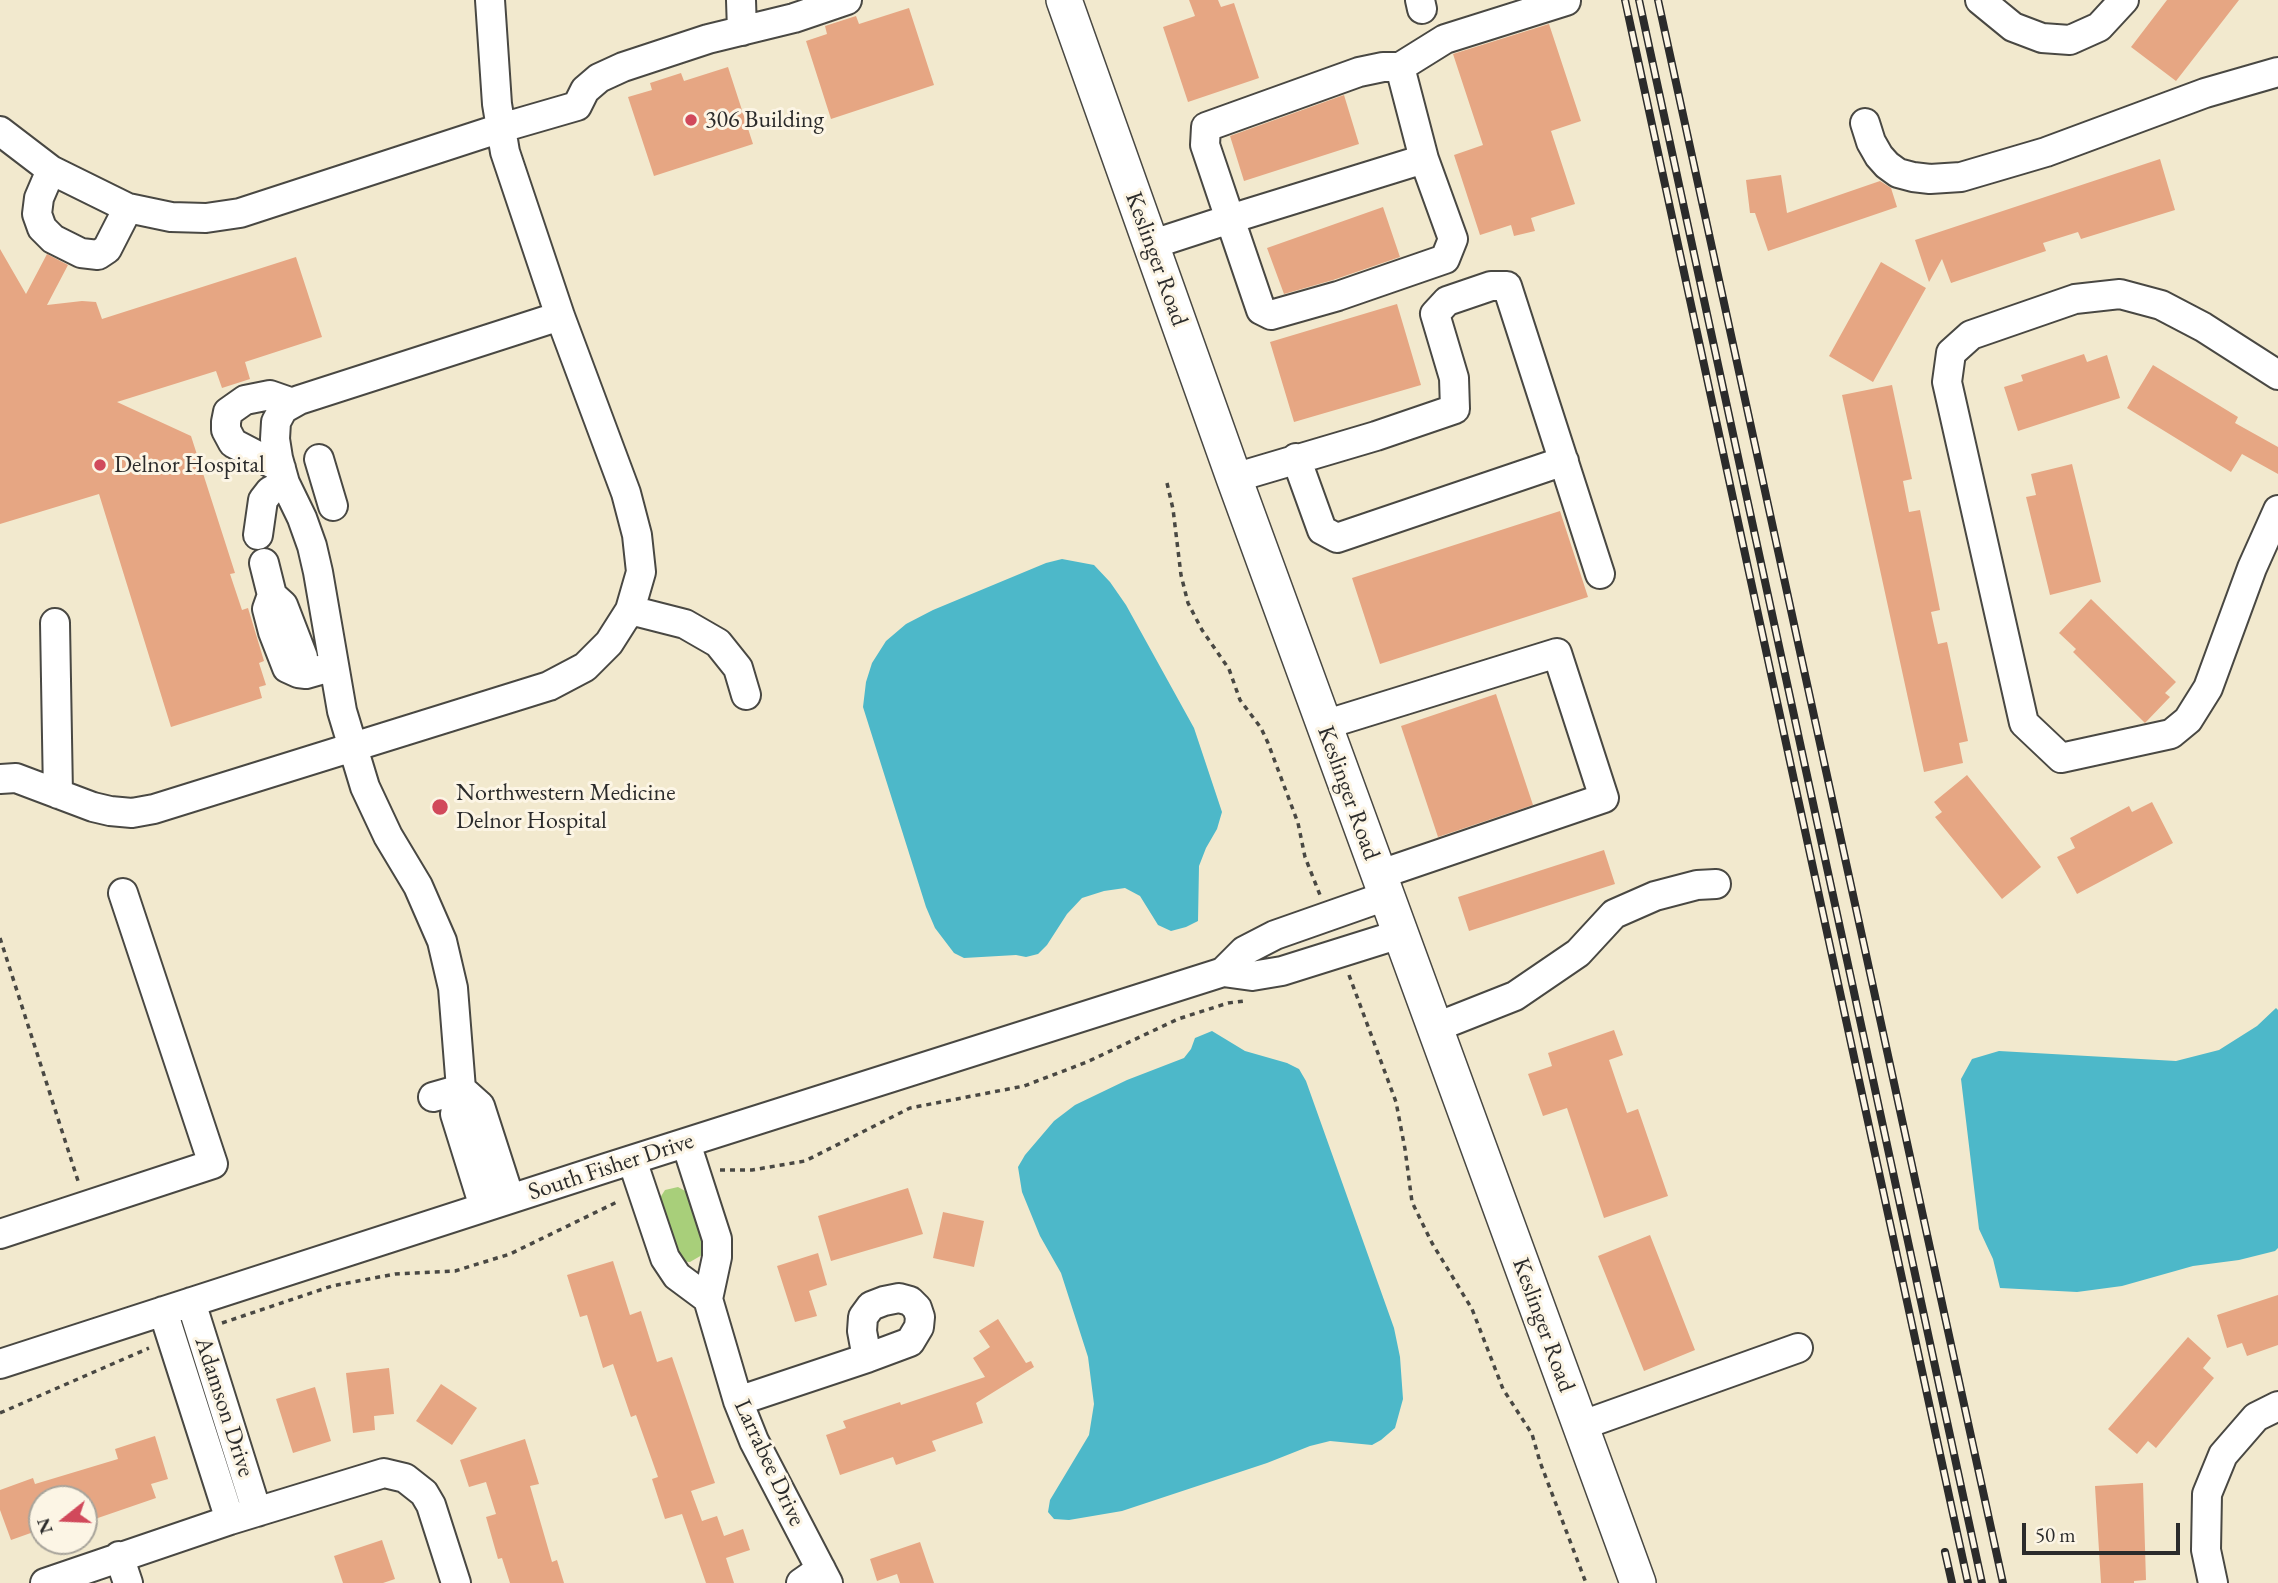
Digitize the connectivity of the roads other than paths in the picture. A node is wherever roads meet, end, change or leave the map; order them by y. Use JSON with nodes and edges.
{"nodes":[{"id":1,"x":490,"y":0,"type":"edge"},
{"id":2,"x":741,"y":0,"type":"edge"},
{"id":3,"x":847,"y":0,"type":"edge"},
{"id":4,"x":1980,"y":0,"type":"edge"},
{"id":5,"x":2123,"y":0,"type":"edge"},
{"id":6,"x":1067,"y":1,"type":"edge"},
{"id":7,"x":1566,"y":2,"type":"edge"},
{"id":8,"x":741,"y":31,"type":"junction"},
{"id":9,"x":1400,"y":67,"type":"junction"},
{"id":10,"x":2278,"y":72,"type":"edge"},
{"id":11,"x":1865,"y":123,"type":"dead end"},
{"id":12,"x":501,"y":128,"type":"junction"},
{"id":13,"x":0,"y":131,"type":"edge"},
{"id":14,"x":1424,"y":159,"type":"junction"},
{"id":15,"x":51,"y":170,"type":"junction"},
{"id":16,"x":128,"y":208,"type":"junction"},
{"id":17,"x":1230,"y":219,"type":"junction"},
{"id":18,"x":1150,"y":245,"type":"junction"},
{"id":19,"x":560,"y":316,"type":"junction"},
{"id":20,"x":2278,"y":375,"type":"edge"},
{"id":21,"x":293,"y":403,"type":"junction"},
{"id":22,"x":1296,"y":458,"type":"junction"},
{"id":23,"x":318,"y":459,"type":"dead end"},
{"id":24,"x":1564,"y":461,"type":"junction"},
{"id":25,"x":283,"y":476,"type":"junction"},
{"id":26,"x":1234,"y":478,"type":"junction"},
{"id":27,"x":333,"y":506,"type":"dead end"},
{"id":28,"x":2278,"y":510,"type":"edge"},
{"id":29,"x":258,"y":535,"type":"dead end"},
{"id":30,"x":264,"y":564,"type":"dead end"},
{"id":31,"x":1600,"y":574,"type":"dead end"},
{"id":32,"x":630,"y":610,"type":"junction"},
{"id":33,"x":55,"y":623,"type":"dead end"},
{"id":34,"x":334,"y":666,"type":"junction"},
{"id":35,"x":746,"y":695,"type":"dead end"},
{"id":36,"x":1324,"y":725,"type":"junction"},
{"id":37,"x":352,"y":746,"type":"junction"},
{"id":38,"x":0,"y":779,"type":"edge"},
{"id":39,"x":58,"y":794,"type":"junction"},
{"id":40,"x":1716,"y":884,"type":"dead end"},
{"id":41,"x":1382,"y":886,"type":"junction"},
{"id":42,"x":123,"y":892,"type":"dead end"},
{"id":43,"x":1400,"y":934,"type":"junction"},
{"id":44,"x":1220,"y":973,"type":"junction"},
{"id":45,"x":1434,"y":1028,"type":"junction"},
{"id":46,"x":461,"y":1089,"type":"junction"},
{"id":47,"x":433,"y":1097,"type":"dead end"},
{"id":48,"x":686,"y":1143,"type":"junction"},
{"id":49,"x":632,"y":1160,"type":"junction"},
{"id":50,"x":510,"y":1199,"type":"junction"},
{"id":51,"x":484,"y":1207,"type":"junction"},
{"id":52,"x":0,"y":1234,"type":"edge"},
{"id":53,"x":708,"y":1299,"type":"junction"},
{"id":54,"x":191,"y":1302,"type":"junction"},
{"id":55,"x":163,"y":1311,"type":"junction"},
{"id":56,"x":1798,"y":1348,"type":"dead end"},
{"id":57,"x":867,"y":1358,"type":"dead end"},
{"id":58,"x":0,"y":1364,"type":"edge"},
{"id":59,"x":738,"y":1401,"type":"junction"},
{"id":60,"x":2278,"y":1406,"type":"edge"},
{"id":61,"x":1580,"y":1426,"type":"junction"},
{"id":62,"x":257,"y":1512,"type":"junction"},
{"id":63,"x":230,"y":1520,"type":"junction"},
{"id":64,"x":119,"y":1556,"type":"junction"},
{"id":65,"x":817,"y":1578,"type":"edge"},
{"id":66,"x":45,"y":1583,"type":"edge"},
{"id":67,"x":128,"y":1583,"type":"edge"},
{"id":68,"x":456,"y":1583,"type":"edge"},
{"id":69,"x":1638,"y":1583,"type":"edge"},
{"id":70,"x":2213,"y":1583,"type":"edge"}],
"edges":[{"from":1,"to":12,"type":"street"},
{"from":2,"to":8,"type":"street"},
{"from":3,"to":8,"type":"street"},
{"from":4,"to":5,"type":"street"},
{"from":6,"to":18,"type":"main road","name":"Keslinger Road"},
{"from":7,"to":9,"type":"street"},
{"from":8,"to":12,"type":"street"},
{"from":9,"to":14,"type":"street"},
{"from":9,"to":17,"type":"street"},
{"from":10,"to":11,"type":"street"},
{"from":12,"to":16,"type":"street"},
{"from":12,"to":19,"type":"street"},
{"from":13,"to":15,"type":"street"},
{"from":14,"to":17,"type":"street"},
{"from":14,"to":17,"type":"street"},
{"from":15,"to":16,"type":"street"},
{"from":15,"to":16,"type":"street"},
{"from":17,"to":18,"type":"street"},
{"from":18,"to":26,"type":"main road","name":"Keslinger Road"},
{"from":19,"to":21,"type":"street"},
{"from":19,"to":32,"type":"street"},
{"from":20,"to":28,"type":"street"},
{"from":21,"to":25,"type":"street"},
{"from":21,"to":25,"type":"street"},
{"from":22,"to":24,"type":"street"},
{"from":22,"to":24,"type":"street"},
{"from":22,"to":26,"type":"street"},
{"from":23,"to":27,"type":"street"},
{"from":24,"to":31,"type":"street"},
{"from":25,"to":29,"type":"street"},
{"from":25,"to":34,"type":"street"},
{"from":26,"to":36,"type":"main road","name":"Keslinger Road"},
{"from":30,"to":34,"type":"street"},
{"from":32,"to":35,"type":"street"},
{"from":32,"to":37,"type":"street"},
{"from":33,"to":39,"type":"street"},
{"from":34,"to":37,"type":"street"},
{"from":36,"to":41,"type":"main road","name":"Keslinger Road"},
{"from":36,"to":41,"type":"street","name":"South Fisher Drive"},
{"from":37,"to":39,"type":"street"},
{"from":37,"to":46,"type":"street"},
{"from":38,"to":39,"type":"street"},
{"from":40,"to":45,"type":"street"},
{"from":41,"to":43,"type":"main road","name":"Keslinger Road"},
{"from":41,"to":44,"type":"street","name":"South Fisher Drive"},
{"from":42,"to":52,"type":"street"},
{"from":43,"to":44,"type":"street","name":"South Fisher Drive"},
{"from":43,"to":45,"type":"main road","name":"Keslinger Road"},
{"from":44,"to":48,"type":"street","name":"South Fisher Drive"},
{"from":45,"to":61,"type":"main road","name":"Keslinger Road"},
{"from":46,"to":47,"type":"street"},
{"from":46,"to":50,"type":"street"},
{"from":46,"to":51,"type":"street"},
{"from":48,"to":49,"type":"street","name":"South Fisher Drive"},
{"from":48,"to":53,"type":"street","name":"Larrabee Drive"},
{"from":49,"to":50,"type":"street","name":"South Fisher Drive"},
{"from":49,"to":53,"type":"street"},
{"from":50,"to":51,"type":"street","name":"South Fisher Drive"},
{"from":51,"to":54,"type":"street","name":"South Fisher Drive"},
{"from":53,"to":59,"type":"street","name":"Larrabee Drive"},
{"from":54,"to":55,"type":"street","name":"South Fisher Drive"},
{"from":54,"to":62,"type":"street","name":"Adamson Drive"},
{"from":55,"to":58,"type":"street","name":"South Fisher Drive"},
{"from":55,"to":63,"type":"street","name":"Adamson Drive"},
{"from":56,"to":61,"type":"street"},
{"from":57,"to":59,"type":"street"},
{"from":59,"to":65,"type":"street","name":"Larrabee Drive"},
{"from":60,"to":70,"type":"street"},
{"from":61,"to":69,"type":"main road","name":"Keslinger Road"},
{"from":62,"to":63,"type":"street"},
{"from":62,"to":68,"type":"street"},
{"from":63,"to":64,"type":"street"},
{"from":64,"to":66,"type":"street"},
{"from":64,"to":67,"type":"street"}]}
